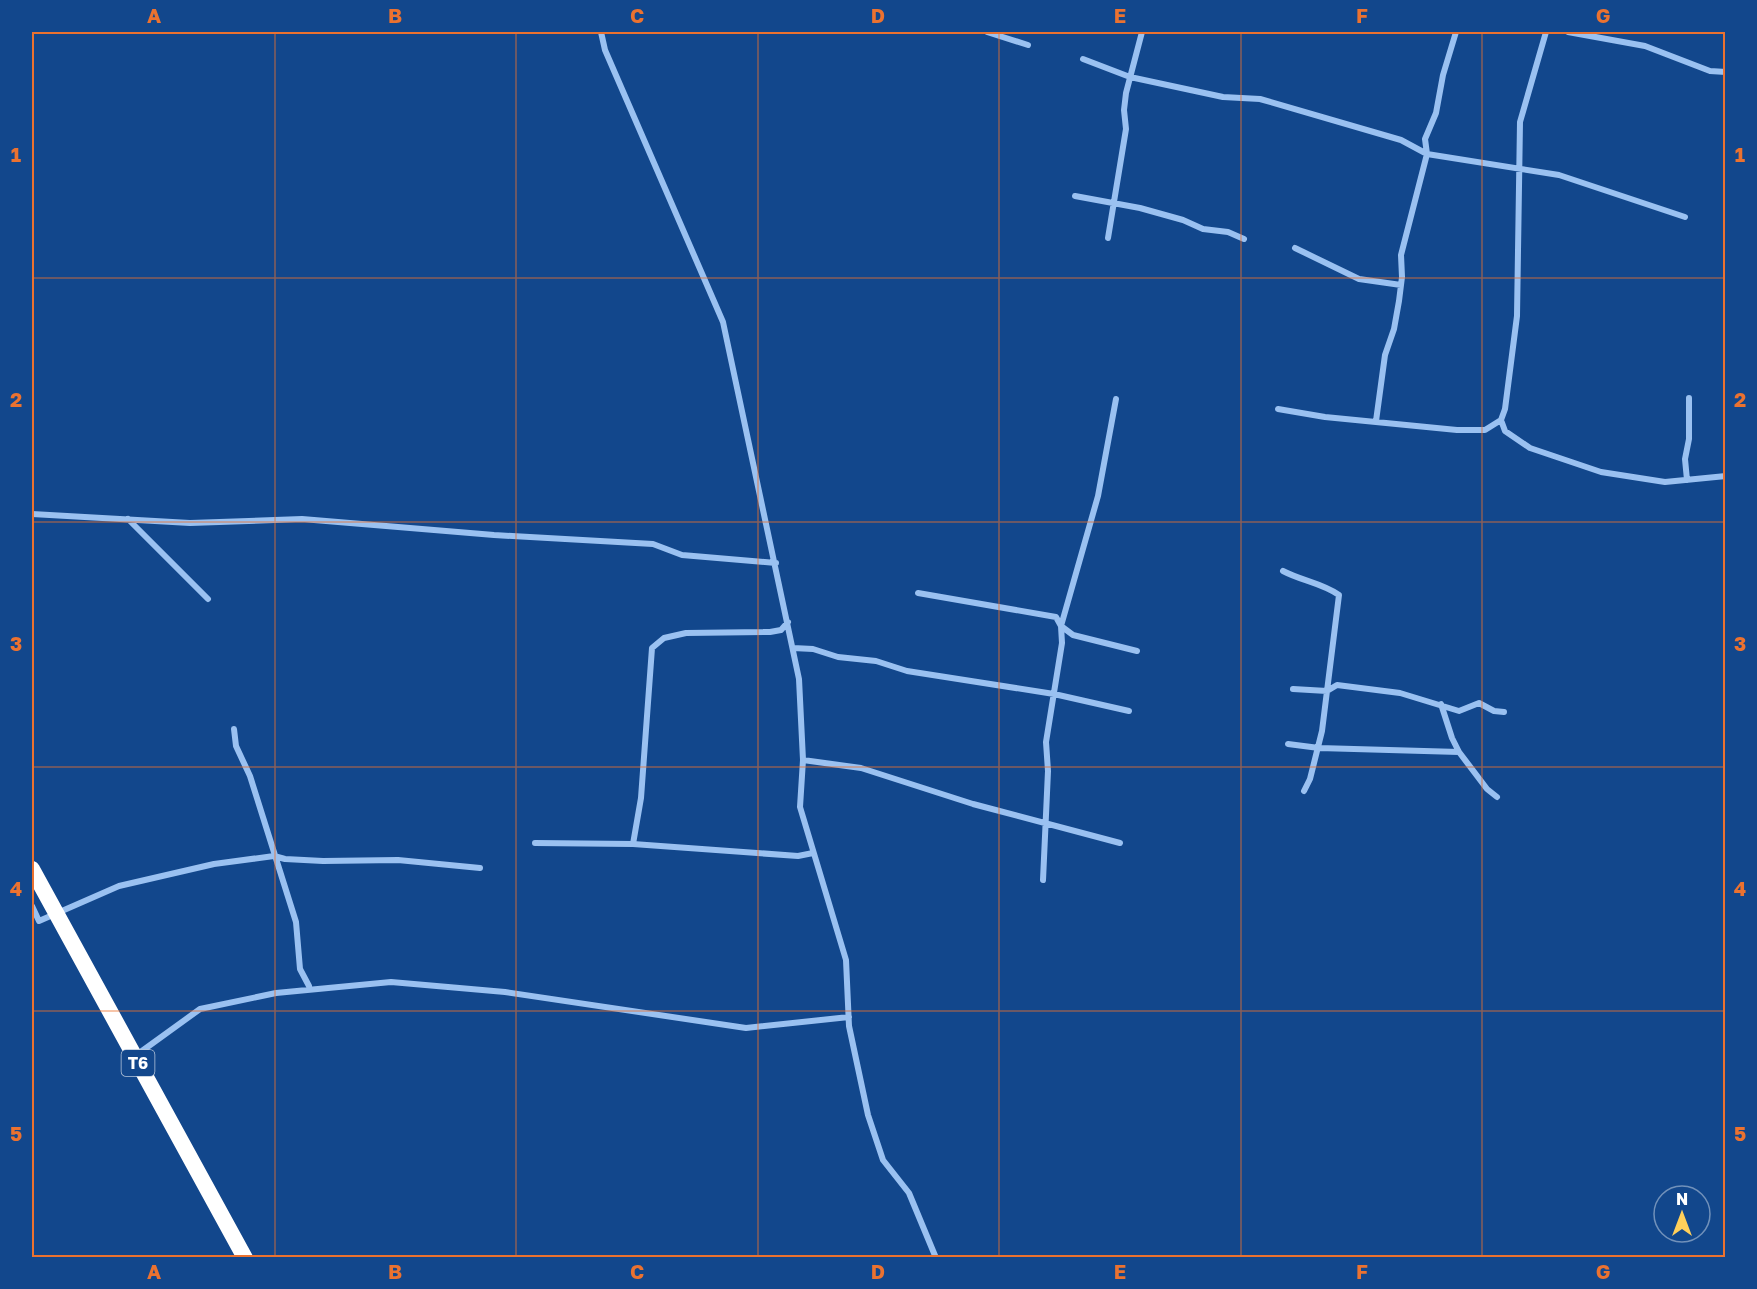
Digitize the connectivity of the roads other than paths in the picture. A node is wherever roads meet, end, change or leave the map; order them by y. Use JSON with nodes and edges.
{"nodes":[{"id":1,"x":601,"y":32,"type":"edge"},
{"id":2,"x":987,"y":32,"type":"edge"},
{"id":3,"x":1142,"y":32,"type":"edge"},
{"id":4,"x":1456,"y":32,"type":"edge"},
{"id":5,"x":1546,"y":32,"type":"edge"},
{"id":6,"x":1568,"y":32,"type":"edge"},
{"id":7,"x":1028,"y":45,"type":"dead end"},
{"id":8,"x":1083,"y":59,"type":"dead end"},
{"id":9,"x":1725,"y":72,"type":"edge"},
{"id":10,"x":1130,"y":77,"type":"junction"},
{"id":11,"x":1427,"y":154,"type":"junction"},
{"id":12,"x":1519,"y":166,"type":"junction"},
{"id":13,"x":1075,"y":195,"type":"dead end"},
{"id":14,"x":1115,"y":204,"type":"junction"},
{"id":15,"x":1685,"y":216,"type":"dead end"},
{"id":16,"x":1108,"y":238,"type":"dead end"},
{"id":17,"x":1244,"y":239,"type":"dead end"},
{"id":18,"x":1295,"y":248,"type":"dead end"},
{"id":19,"x":1401,"y":285,"type":"junction"},
{"id":20,"x":1689,"y":398,"type":"dead end"},
{"id":21,"x":1116,"y":399,"type":"dead end"},
{"id":22,"x":1278,"y":410,"type":"dead end"},
{"id":23,"x":1501,"y":420,"type":"junction"},
{"id":24,"x":1376,"y":421,"type":"junction"},
{"id":25,"x":1725,"y":476,"type":"edge"},
{"id":26,"x":1687,"y":480,"type":"junction"},
{"id":27,"x":32,"y":514,"type":"edge"},
{"id":28,"x":127,"y":519,"type":"junction"},
{"id":29,"x":776,"y":563,"type":"junction"},
{"id":30,"x":1283,"y":571,"type":"dead end"},
{"id":31,"x":918,"y":593,"type":"dead end"},
{"id":32,"x":208,"y":599,"type":"dead end"},
{"id":33,"x":788,"y":622,"type":"junction"},
{"id":34,"x":1061,"y":626,"type":"junction"},
{"id":35,"x":793,"y":648,"type":"junction"},
{"id":36,"x":1137,"y":651,"type":"dead end"},
{"id":37,"x":1293,"y":689,"type":"dead end"},
{"id":38,"x":1327,"y":691,"type":"junction"},
{"id":39,"x":1054,"y":694,"type":"junction"},
{"id":40,"x":1441,"y":704,"type":"junction"},
{"id":41,"x":1129,"y":711,"type":"dead end"},
{"id":42,"x":1504,"y":712,"type":"dead end"},
{"id":43,"x":234,"y":729,"type":"dead end"},
{"id":44,"x":1288,"y":744,"type":"dead end"},
{"id":45,"x":1319,"y":748,"type":"junction"},
{"id":46,"x":1459,"y":752,"type":"junction"},
{"id":47,"x":803,"y":760,"type":"junction"},
{"id":48,"x":1304,"y":791,"type":"dead end"},
{"id":49,"x":1497,"y":797,"type":"dead end"},
{"id":50,"x":1044,"y":822,"type":"junction"},
{"id":51,"x":535,"y":843,"type":"dead end"},
{"id":52,"x":1120,"y":843,"type":"dead end"},
{"id":53,"x":633,"y":844,"type":"junction"},
{"id":54,"x":813,"y":853,"type":"junction"},
{"id":55,"x":274,"y":856,"type":"junction"},
{"id":56,"x":480,"y":868,"type":"dead end"},
{"id":57,"x":32,"y":869,"type":"edge"},
{"id":58,"x":1043,"y":880,"type":"dead end"},
{"id":59,"x":32,"y":906,"type":"edge"},
{"id":60,"x":56,"y":914,"type":"junction"},
{"id":61,"x":309,"y":986,"type":"dead end"},
{"id":62,"x":849,"y":1017,"type":"junction"},
{"id":63,"x":134,"y":1056,"type":"junction"},
{"id":64,"x":245,"y":1257,"type":"edge"},
{"id":65,"x":936,"y":1257,"type":"edge"}],
"edges":[{"from":1,"to":29,"type":"street"},
{"from":2,"to":7,"type":"street"},
{"from":3,"to":10,"type":"street"},
{"from":4,"to":11,"type":"street"},
{"from":5,"to":12,"type":"street"},
{"from":6,"to":9,"type":"street"},
{"from":8,"to":10,"type":"street"},
{"from":10,"to":11,"type":"street"},
{"from":10,"to":14,"type":"street"},
{"from":11,"to":12,"type":"street"},
{"from":11,"to":19,"type":"street"},
{"from":12,"to":15,"type":"street"},
{"from":12,"to":23,"type":"street"},
{"from":13,"to":14,"type":"street"},
{"from":14,"to":16,"type":"street"},
{"from":14,"to":17,"type":"street"},
{"from":18,"to":19,"type":"street"},
{"from":19,"to":24,"type":"street"},
{"from":20,"to":26,"type":"street"},
{"from":21,"to":34,"type":"street"},
{"from":22,"to":24,"type":"street"},
{"from":23,"to":24,"type":"street"},
{"from":23,"to":26,"type":"street"},
{"from":25,"to":26,"type":"street"},
{"from":27,"to":28,"type":"street"},
{"from":28,"to":29,"type":"street"},
{"from":28,"to":32,"type":"street"},
{"from":29,"to":33,"type":"street"},
{"from":30,"to":38,"type":"street"},
{"from":31,"to":34,"type":"street"},
{"from":33,"to":35,"type":"street"},
{"from":33,"to":53,"type":"street"},
{"from":34,"to":36,"type":"street"},
{"from":34,"to":39,"type":"street"},
{"from":35,"to":39,"type":"street"},
{"from":35,"to":47,"type":"street"},
{"from":37,"to":38,"type":"street"},
{"from":38,"to":40,"type":"street"},
{"from":38,"to":45,"type":"street"},
{"from":39,"to":41,"type":"street"},
{"from":39,"to":50,"type":"street"},
{"from":40,"to":42,"type":"street"},
{"from":40,"to":46,"type":"street"},
{"from":43,"to":55,"type":"street"},
{"from":44,"to":45,"type":"street"},
{"from":45,"to":46,"type":"street"},
{"from":45,"to":48,"type":"street"},
{"from":46,"to":49,"type":"street"},
{"from":47,"to":50,"type":"street"},
{"from":47,"to":54,"type":"street"},
{"from":50,"to":52,"type":"street"},
{"from":50,"to":58,"type":"street"},
{"from":51,"to":53,"type":"street"},
{"from":53,"to":54,"type":"street"},
{"from":54,"to":62,"type":"street"},
{"from":55,"to":56,"type":"street"},
{"from":55,"to":60,"type":"street"},
{"from":55,"to":61,"type":"street"},
{"from":57,"to":60,"type":"highway","number":"T6"},
{"from":59,"to":60,"type":"street"},
{"from":60,"to":63,"type":"highway","number":"T6"},
{"from":62,"to":63,"type":"street"},
{"from":62,"to":65,"type":"street"},
{"from":63,"to":64,"type":"highway","number":"T6"}]}
